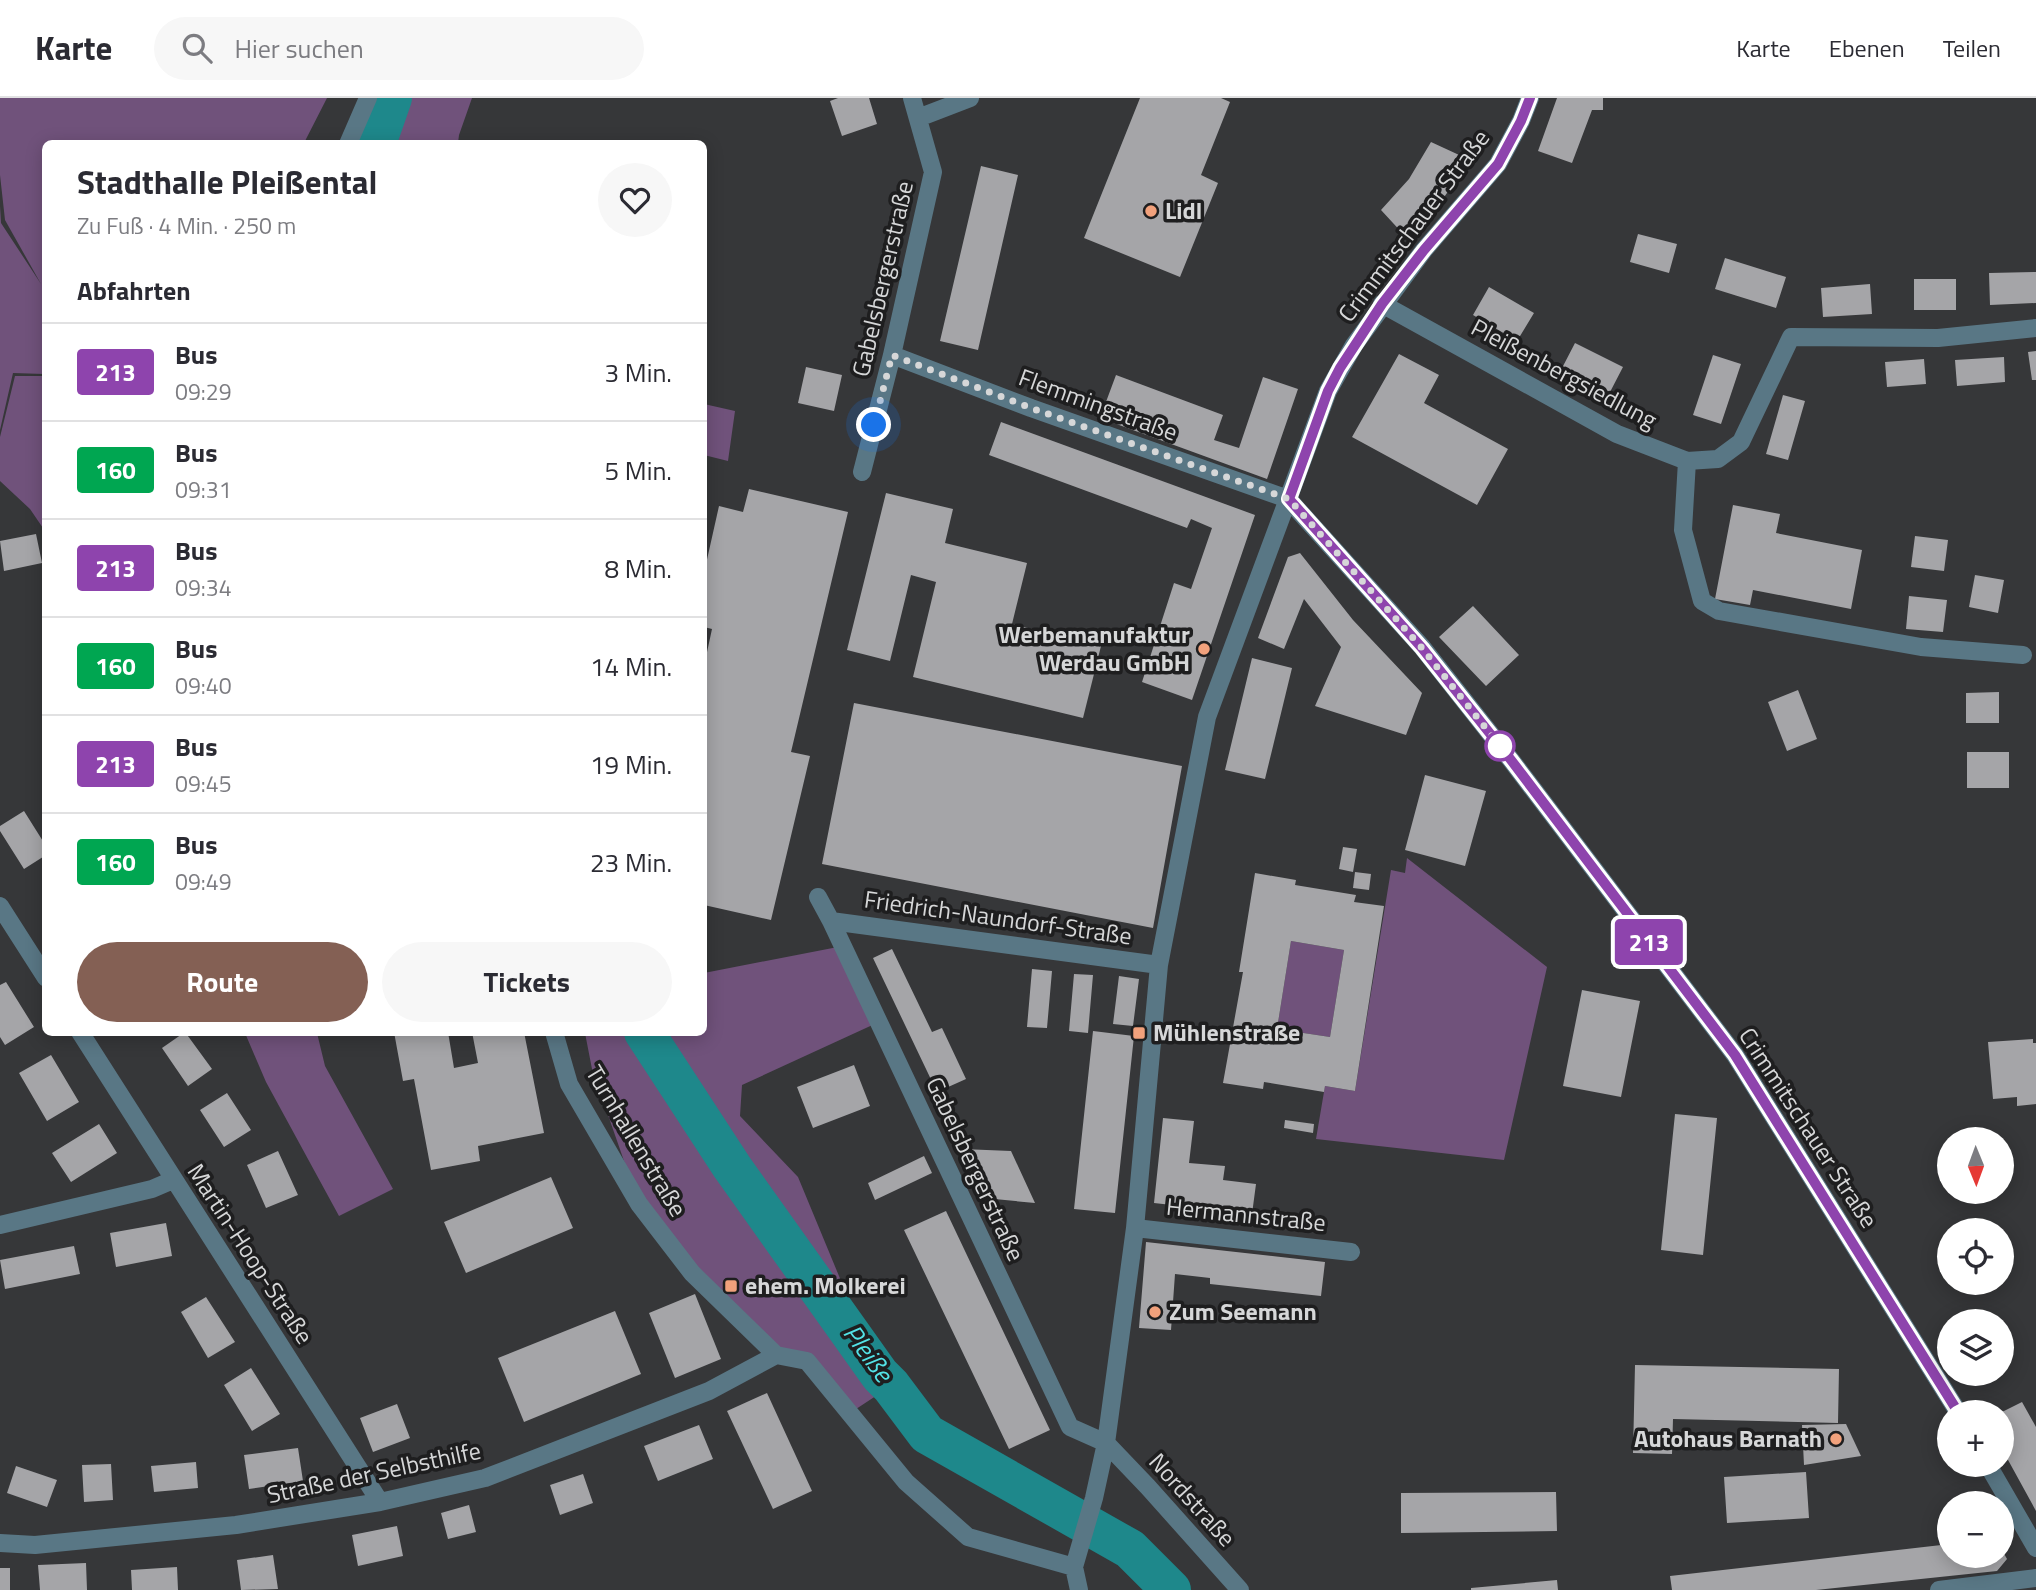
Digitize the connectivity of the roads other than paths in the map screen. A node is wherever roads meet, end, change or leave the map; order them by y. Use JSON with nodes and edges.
{"nodes":[{"id":1,"x":368,"y":98,"type":"edge"},
{"id":2,"x":912,"y":98,"type":"edge"},
{"id":3,"x":970,"y":98,"type":"edge"},
{"id":4,"x":1530,"y":98,"type":"edge"},
{"id":5,"x":918,"y":118,"type":"junction"},
{"id":6,"x":350,"y":140,"type":"edge"},
{"id":7,"x":1382,"y":304,"type":"junction"},
{"id":8,"x":2036,"y":328,"type":"edge"},
{"id":9,"x":892,"y":355,"type":"junction"},
{"id":10,"x":1687,"y":461,"type":"junction"},
{"id":11,"x":862,"y":472,"type":"dead end"},
{"id":12,"x":1289,"y":499,"type":"junction"},
{"id":13,"x":2023,"y":655,"type":"dead end"},
{"id":14,"x":818,"y":897,"type":"dead end"},
{"id":15,"x":0,"y":906,"type":"edge"},
{"id":16,"x":831,"y":920,"type":"junction"},
{"id":17,"x":1159,"y":965,"type":"junction"},
{"id":18,"x":42,"y":972,"type":"edge"},
{"id":19,"x":83,"y":1036,"type":"edge"},
{"id":20,"x":555,"y":1036,"type":"edge"},
{"id":21,"x":173,"y":1180,"type":"junction"},
{"id":22,"x":0,"y":1225,"type":"edge"},
{"id":23,"x":1135,"y":1228,"type":"junction"},
{"id":24,"x":1351,"y":1252,"type":"dead end"},
{"id":25,"x":776,"y":1355,"type":"junction"},
{"id":26,"x":1951,"y":1400,"type":"edge"},
{"id":27,"x":1106,"y":1443,"type":"junction"},
{"id":28,"x":1995,"y":1477,"type":"edge"},
{"id":29,"x":380,"y":1502,"type":"junction"},
{"id":30,"x":0,"y":1543,"type":"edge"},
{"id":31,"x":2036,"y":1548,"type":"edge"},
{"id":32,"x":1074,"y":1567,"type":"junction"},
{"id":33,"x":2036,"y":1578,"type":"edge"},
{"id":34,"x":1079,"y":1590,"type":"edge"},
{"id":35,"x":1240,"y":1590,"type":"edge"},
{"id":36,"x":1938,"y":1590,"type":"edge"}],
"edges":[{"from":1,"to":6,"type":"street"},
{"from":2,"to":5,"type":"street","name":"Gabelsbergerstraße"},
{"from":3,"to":5,"type":"street"},
{"from":4,"to":7,"type":"street","name":"Crimmitschauer Straße"},
{"from":5,"to":9,"type":"street","name":"Gabelsbergerstraße"},
{"from":7,"to":10,"type":"street","name":"Pleißenbergsiedlung"},
{"from":7,"to":12,"type":"street","name":"Crimmitschauer Straße"},
{"from":8,"to":10,"type":"street","name":"Pleißenbergsiedlung"},
{"from":9,"to":11,"type":"street","name":"Gabelsbergerstraße"},
{"from":9,"to":12,"type":"street","name":"Flemmingstraße"},
{"from":10,"to":13,"type":"street"},
{"from":12,"to":17,"type":"street"},
{"from":12,"to":26,"type":"street","name":"Crimmitschauer Straße"},
{"from":14,"to":16,"type":"street","name":"Gabelsbergerstraße"},
{"from":15,"to":18,"type":"street"},
{"from":16,"to":17,"type":"street","name":"Friedrich-Naundorf-Straße"},
{"from":16,"to":27,"type":"street","name":"Gabelsbergerstraße"},
{"from":17,"to":23,"type":"street"},
{"from":19,"to":21,"type":"street","name":"Martin-Hoop-Straße"},
{"from":20,"to":25,"type":"street","name":"Turnhallenstraße"},
{"from":21,"to":22,"type":"street"},
{"from":21,"to":29,"type":"street","name":"Martin-Hoop-Straße"},
{"from":23,"to":24,"type":"street","name":"Hermannstraße"},
{"from":23,"to":27,"type":"street"},
{"from":25,"to":29,"type":"street","name":"Straße der Selbsthilfe"},
{"from":25,"to":32,"type":"street","name":"Turnhallenstraße"},
{"from":27,"to":32,"type":"street"},
{"from":27,"to":35,"type":"street","name":"Nordstraße"},
{"from":28,"to":31,"type":"street"},
{"from":29,"to":30,"type":"street","name":"Straße der Selbsthilfe"},
{"from":32,"to":34,"type":"street"},
{"from":33,"to":36,"type":"street"}]}
